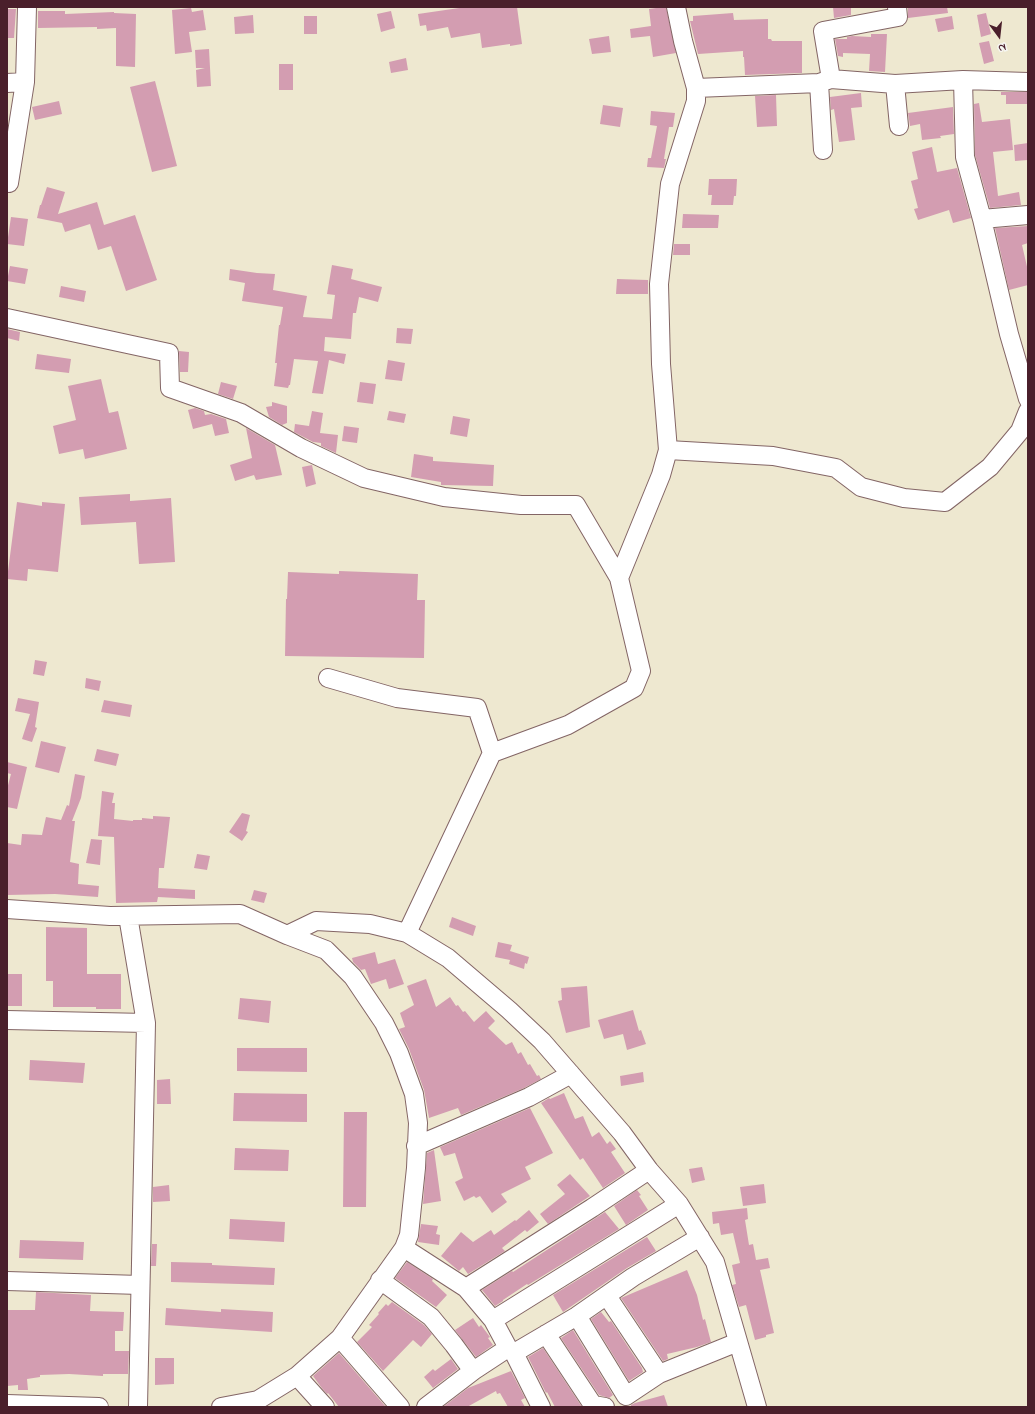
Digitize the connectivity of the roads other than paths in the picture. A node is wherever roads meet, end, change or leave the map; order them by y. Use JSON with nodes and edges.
{"nodes":[{"id":1,"x":27,"y":7,"type":"edge"},
{"id":2,"x":676,"y":7,"type":"edge"},
{"id":3,"x":897,"y":7,"type":"edge"},
{"id":4,"x":963,"y":80,"type":"junction"},
{"id":5,"x":825,"y":81,"type":"junction"},
{"id":6,"x":1028,"y":82,"type":"edge"},
{"id":7,"x":16,"y":83,"type":"edge"},
{"id":8,"x":894,"y":84,"type":"junction"},
{"id":9,"x":696,"y":88,"type":"junction"},
{"id":10,"x":899,"y":126,"type":"dead end"},
{"id":11,"x":823,"y":150,"type":"dead end"},
{"id":12,"x":8,"y":187,"type":"edge"},
{"id":13,"x":1028,"y":215,"type":"edge"},
{"id":14,"x":982,"y":219,"type":"junction"},
{"id":15,"x":7,"y":318,"type":"edge"},
{"id":16,"x":1028,"y":399,"type":"edge"},
{"id":17,"x":1028,"y":411,"type":"edge"},
{"id":18,"x":668,"y":450,"type":"junction"},
{"id":19,"x":619,"y":578,"type":"junction"},
{"id":20,"x":328,"y":678,"type":"dead end"},
{"id":21,"x":492,"y":753,"type":"junction"},
{"id":22,"x":7,"y":909,"type":"edge"},
{"id":23,"x":128,"y":916,"type":"junction"},
{"id":24,"x":407,"y":933,"type":"junction"},
{"id":25,"x":287,"y":935,"type":"junction"},
{"id":26,"x":7,"y":1020,"type":"edge"},
{"id":27,"x":146,"y":1023,"type":"junction"},
{"id":28,"x":571,"y":1074,"type":"junction"},
{"id":29,"x":416,"y":1146,"type":"junction"},
{"id":30,"x":649,"y":1170,"type":"junction"},
{"id":31,"x":679,"y":1204,"type":"junction"},
{"id":32,"x":700,"y":1237,"type":"junction"},
{"id":33,"x":404,"y":1248,"type":"junction"},
{"id":34,"x":380,"y":1280,"type":"junction"},
{"id":35,"x":7,"y":1281,"type":"edge"},
{"id":36,"x":140,"y":1285,"type":"junction"},
{"id":37,"x":466,"y":1288,"type":"junction"},
{"id":38,"x":607,"y":1296,"type":"junction"},
{"id":39,"x":577,"y":1316,"type":"junction"},
{"id":40,"x":493,"y":1320,"type":"junction"},
{"id":41,"x":546,"y":1334,"type":"junction"},
{"id":42,"x":340,"y":1338,"type":"junction"},
{"id":43,"x":738,"y":1342,"type":"junction"},
{"id":44,"x":511,"y":1350,"type":"junction"},
{"id":45,"x":474,"y":1371,"type":"junction"},
{"id":46,"x":659,"y":1374,"type":"junction"},
{"id":47,"x":297,"y":1376,"type":"junction"},
{"id":48,"x":629,"y":1401,"type":"edge"},
{"id":49,"x":7,"y":1404,"type":"edge"},
{"id":50,"x":100,"y":1407,"type":"edge"},
{"id":51,"x":138,"y":1407,"type":"edge"},
{"id":52,"x":221,"y":1407,"type":"edge"},
{"id":53,"x":325,"y":1407,"type":"edge"},
{"id":54,"x":400,"y":1407,"type":"edge"},
{"id":55,"x":426,"y":1407,"type":"edge"},
{"id":56,"x":541,"y":1407,"type":"edge"},
{"id":57,"x":605,"y":1407,"type":"edge"},
{"id":58,"x":757,"y":1407,"type":"edge"}],
"edges":[{"from":1,"to":7,"type":"street"},
{"from":2,"to":9,"type":"street"},
{"from":3,"to":5,"type":"street"},
{"from":4,"to":6,"type":"street"},
{"from":4,"to":8,"type":"street"},
{"from":4,"to":14,"type":"street"},
{"from":5,"to":8,"type":"street"},
{"from":5,"to":9,"type":"street"},
{"from":5,"to":11,"type":"street"},
{"from":7,"to":12,"type":"street"},
{"from":8,"to":10,"type":"street"},
{"from":9,"to":18,"type":"street"},
{"from":13,"to":14,"type":"street"},
{"from":14,"to":16,"type":"street"},
{"from":15,"to":19,"type":"street"},
{"from":17,"to":18,"type":"street"},
{"from":18,"to":19,"type":"street"},
{"from":19,"to":21,"type":"street"},
{"from":20,"to":21,"type":"street"},
{"from":21,"to":24,"type":"street"},
{"from":22,"to":23,"type":"street"},
{"from":23,"to":25,"type":"street"},
{"from":23,"to":27,"type":"street"},
{"from":24,"to":25,"type":"street"},
{"from":24,"to":28,"type":"street"},
{"from":25,"to":29,"type":"street"},
{"from":26,"to":27,"type":"street"},
{"from":27,"to":36,"type":"street"},
{"from":28,"to":29,"type":"street"},
{"from":28,"to":30,"type":"street"},
{"from":29,"to":33,"type":"street"},
{"from":30,"to":31,"type":"street"},
{"from":30,"to":37,"type":"street"},
{"from":31,"to":32,"type":"street"},
{"from":31,"to":40,"type":"street"},
{"from":32,"to":38,"type":"street"},
{"from":32,"to":43,"type":"street"},
{"from":33,"to":34,"type":"street"},
{"from":33,"to":37,"type":"street"},
{"from":34,"to":42,"type":"street"},
{"from":34,"to":45,"type":"street"},
{"from":35,"to":36,"type":"street"},
{"from":36,"to":51,"type":"street"},
{"from":37,"to":40,"type":"street"},
{"from":38,"to":39,"type":"street"},
{"from":38,"to":46,"type":"street"},
{"from":39,"to":41,"type":"street"},
{"from":39,"to":48,"type":"street"},
{"from":40,"to":44,"type":"street"},
{"from":41,"to":44,"type":"street"},
{"from":41,"to":57,"type":"street"},
{"from":42,"to":47,"type":"street"},
{"from":42,"to":54,"type":"street"},
{"from":43,"to":46,"type":"street"},
{"from":43,"to":58,"type":"street"},
{"from":44,"to":45,"type":"street"},
{"from":44,"to":56,"type":"street"},
{"from":45,"to":55,"type":"street"},
{"from":46,"to":48,"type":"street"},
{"from":47,"to":52,"type":"street"},
{"from":47,"to":53,"type":"street"},
{"from":49,"to":50,"type":"street"}]}
